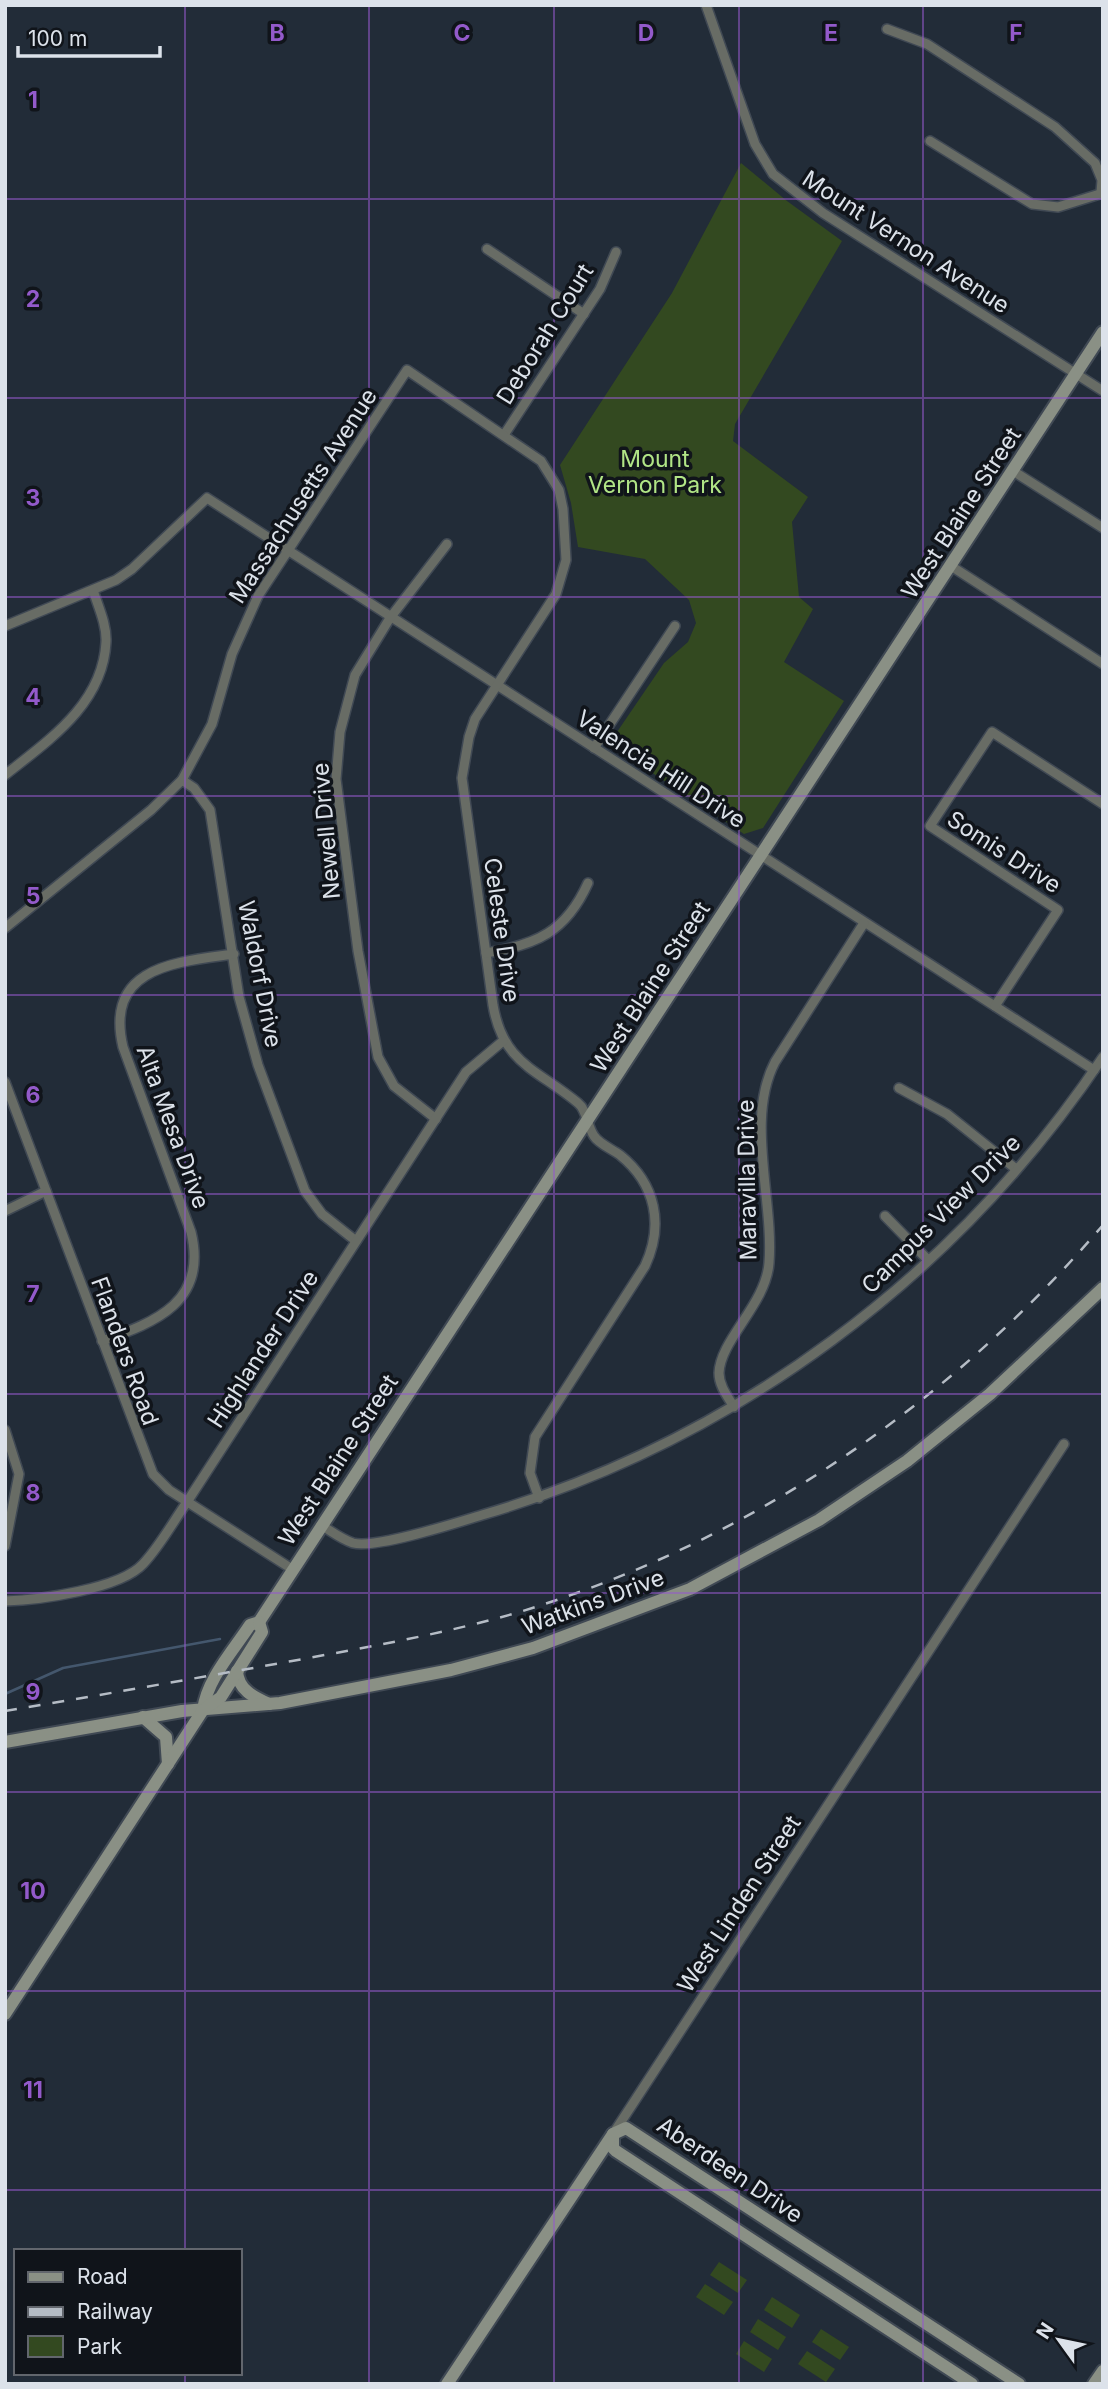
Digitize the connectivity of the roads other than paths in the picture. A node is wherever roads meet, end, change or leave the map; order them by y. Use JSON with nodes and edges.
{"nodes":[{"id":1,"x":706,"y":5,"type":"edge"},
{"id":2,"x":887,"y":29,"type":"dead end"},
{"id":3,"x":930,"y":141,"type":"dead end"},
{"id":4,"x":1102,"y":193,"type":"edge"},
{"id":5,"x":487,"y":249,"type":"dead end"},
{"id":6,"x":616,"y":252,"type":"dead end"},
{"id":7,"x":584,"y":314,"type":"junction"},
{"id":8,"x":1103,"y":332,"type":"edge"},
{"id":9,"x":407,"y":370,"type":"joint"},
{"id":10,"x":1076,"y":374,"type":"junction"},
{"id":11,"x":1103,"y":391,"type":"edge"},
{"id":12,"x":504,"y":435,"type":"junction"},
{"id":13,"x":1013,"y":471,"type":"junction"},
{"id":14,"x":1103,"y":528,"type":"edge"},
{"id":15,"x":447,"y":544,"type":"dead end"},
{"id":16,"x":286,"y":552,"type":"junction"},
{"id":17,"x":951,"y":566,"type":"junction"},
{"id":18,"x":93,"y":590,"type":"junction"},
{"id":19,"x":390,"y":618,"type":"junction"},
{"id":20,"x":5,"y":626,"type":"edge"},
{"id":21,"x":675,"y":626,"type":"dead end"},
{"id":22,"x":1103,"y":664,"type":"edge"},
{"id":23,"x":496,"y":684,"type":"junction"},
{"id":24,"x":594,"y":748,"type":"junction"},
{"id":25,"x":5,"y":775,"type":"edge"},
{"id":26,"x":182,"y":780,"type":"junction"},
{"id":27,"x":1103,"y":804,"type":"edge"},
{"id":28,"x":761,"y":857,"type":"junction"},
{"id":29,"x":588,"y":883,"type":"dead end"},
{"id":30,"x":864,"y":923,"type":"junction"},
{"id":31,"x":5,"y":928,"type":"edge"},
{"id":32,"x":486,"y":953,"type":"junction"},
{"id":33,"x":234,"y":954,"type":"junction"},
{"id":34,"x":995,"y":1006,"type":"junction"},
{"id":35,"x":503,"y":1041,"type":"junction"},
{"id":36,"x":1103,"y":1057,"type":"edge"},
{"id":37,"x":1094,"y":1070,"type":"junction"},
{"id":38,"x":5,"y":1082,"type":"edge"},
{"id":39,"x":899,"y":1088,"type":"dead end"},
{"id":40,"x":436,"y":1119,"type":"junction"},
{"id":41,"x":587,"y":1121,"type":"junction"},
{"id":42,"x":1016,"y":1169,"type":"junction"},
{"id":43,"x":46,"y":1191,"type":"junction"},
{"id":44,"x":5,"y":1211,"type":"edge"},
{"id":45,"x":885,"y":1216,"type":"dead end"},
{"id":46,"x":356,"y":1241,"type":"junction"},
{"id":47,"x":928,"y":1260,"type":"junction"},
{"id":48,"x":1103,"y":1288,"type":"edge"},
{"id":49,"x":102,"y":1341,"type":"junction"},
{"id":50,"x":734,"y":1407,"type":"junction"},
{"id":51,"x":5,"y":1430,"type":"edge"},
{"id":52,"x":1063,"y":1444,"type":"dead end"},
{"id":53,"x":539,"y":1498,"type":"junction"},
{"id":54,"x":187,"y":1502,"type":"junction"},
{"id":55,"x":321,"y":1525,"type":"junction"},
{"id":56,"x":5,"y":1546,"type":"edge"},
{"id":57,"x":292,"y":1569,"type":"junction"},
{"id":58,"x":5,"y":1601,"type":"edge"},
{"id":59,"x":258,"y":1622,"type":"junction"},
{"id":60,"x":237,"y":1671,"type":"junction"},
{"id":61,"x":270,"y":1704,"type":"junction"},
{"id":62,"x":203,"y":1710,"type":"junction"},
{"id":63,"x":142,"y":1717,"type":"junction"},
{"id":64,"x":5,"y":1742,"type":"edge"},
{"id":65,"x":168,"y":1764,"type":"junction"},
{"id":66,"x":5,"y":2014,"type":"edge"},
{"id":67,"x":613,"y":2134,"type":"junction"},
{"id":68,"x":1103,"y":2371,"type":"edge"},
{"id":69,"x":447,"y":2384,"type":"edge"},
{"id":70,"x":972,"y":2384,"type":"edge"},
{"id":71,"x":1019,"y":2384,"type":"edge"},
{"id":72,"x":1094,"y":2384,"type":"edge"}],
"edges":[{"from":1,"to":10,"type":"street","name":"Mount Vernon Avenue"},
{"from":2,"to":4,"type":"street"},
{"from":3,"to":4,"type":"street"},
{"from":5,"to":7,"type":"street"},
{"from":6,"to":7,"type":"street","name":"Deborah Court"},
{"from":7,"to":12,"type":"street","name":"Deborah Court"},
{"from":8,"to":10,"type":"street","name":"West Blaine Street"},
{"from":9,"to":12,"type":"street","name":"Celeste Drive"},
{"from":9,"to":16,"type":"street","name":"Massachusetts Avenue"},
{"from":10,"to":11,"type":"street","name":"Mount Vernon Avenue"},
{"from":10,"to":13,"type":"street","name":"West Blaine Street"},
{"from":12,"to":23,"type":"street","name":"Celeste Drive"},
{"from":13,"to":14,"type":"street"},
{"from":13,"to":17,"type":"street","name":"West Blaine Street"},
{"from":15,"to":19,"type":"street","name":"Newell Drive"},
{"from":16,"to":18,"type":"street","name":"Valencia Hill Drive"},
{"from":16,"to":19,"type":"street","name":"Valencia Hill Drive"},
{"from":16,"to":26,"type":"street","name":"Massachusetts Avenue"},
{"from":17,"to":22,"type":"street"},
{"from":17,"to":28,"type":"street","name":"West Blaine Street"},
{"from":18,"to":20,"type":"street"},
{"from":18,"to":25,"type":"street"},
{"from":19,"to":23,"type":"street","name":"Valencia Hill Drive"},
{"from":19,"to":40,"type":"street","name":"Newell Drive"},
{"from":21,"to":24,"type":"street"},
{"from":23,"to":24,"type":"street","name":"Valencia Hill Drive"},
{"from":23,"to":32,"type":"street","name":"Celeste Drive"},
{"from":24,"to":28,"type":"street","name":"Valencia Hill Drive"},
{"from":26,"to":31,"type":"street","name":"Massachusetts Avenue"},
{"from":26,"to":33,"type":"street","name":"Waldorf Drive"},
{"from":27,"to":34,"type":"street","name":"Somis Drive"},
{"from":28,"to":30,"type":"street","name":"Valencia Hill Drive"},
{"from":28,"to":41,"type":"street","name":"West Blaine Street"},
{"from":29,"to":32,"type":"street"},
{"from":30,"to":34,"type":"street","name":"Valencia Hill Drive"},
{"from":30,"to":50,"type":"street","name":"Maravilla Drive"},
{"from":32,"to":35,"type":"street","name":"Celeste Drive"},
{"from":33,"to":46,"type":"street","name":"Waldorf Drive"},
{"from":33,"to":49,"type":"street","name":"Alta Mesa Drive"},
{"from":34,"to":37,"type":"street","name":"Valencia Hill Drive"},
{"from":35,"to":40,"type":"street","name":"Highlander Drive"},
{"from":35,"to":41,"type":"street","name":"Celeste Drive"},
{"from":36,"to":37,"type":"street","name":"Campus View Drive"},
{"from":37,"to":42,"type":"street","name":"Campus View Drive"},
{"from":38,"to":43,"type":"street","name":"Flanders Road"},
{"from":39,"to":42,"type":"street"},
{"from":40,"to":46,"type":"street","name":"Highlander Drive"},
{"from":41,"to":53,"type":"street","name":"Celeste Drive"},
{"from":41,"to":55,"type":"street","name":"West Blaine Street"},
{"from":42,"to":47,"type":"street","name":"Campus View Drive"},
{"from":43,"to":44,"type":"street"},
{"from":43,"to":49,"type":"street","name":"Flanders Road"},
{"from":45,"to":47,"type":"street"},
{"from":46,"to":54,"type":"street","name":"Highlander Drive"},
{"from":47,"to":50,"type":"street","name":"Campus View Drive"},
{"from":48,"to":61,"type":"street","name":"Watkins Drive"},
{"from":49,"to":54,"type":"street","name":"Flanders Road"},
{"from":50,"to":53,"type":"street","name":"Campus View Drive"},
{"from":51,"to":56,"type":"street"},
{"from":52,"to":67,"type":"street","name":"West Linden Street"},
{"from":53,"to":55,"type":"street","name":"Campus View Drive"},
{"from":54,"to":57,"type":"street","name":"Flanders Road"},
{"from":54,"to":58,"type":"street","name":"Highlander Drive"},
{"from":55,"to":57,"type":"street","name":"West Blaine Street"},
{"from":57,"to":59,"type":"street","name":"West Blaine Street"},
{"from":59,"to":60,"type":"street","name":"West Blaine Street"},
{"from":59,"to":62,"type":"street","name":"West Blaine Street"},
{"from":60,"to":61,"type":"street"},
{"from":60,"to":62,"type":"street","name":"West Blaine Street"},
{"from":61,"to":62,"type":"street","name":"Watkins Drive"},
{"from":62,"to":63,"type":"street","name":"Watkins Drive"},
{"from":62,"to":65,"type":"street","name":"West Blaine Street"},
{"from":63,"to":64,"type":"street","name":"Watkins Drive"},
{"from":63,"to":65,"type":"street"},
{"from":65,"to":66,"type":"street","name":"West Blaine Street"},
{"from":67,"to":69,"type":"street","name":"West Linden Street"},
{"from":67,"to":70,"type":"street","name":"Aberdeen Drive"},
{"from":67,"to":71,"type":"street","name":"Aberdeen Drive"},
{"from":68,"to":72,"type":"street"}]}
